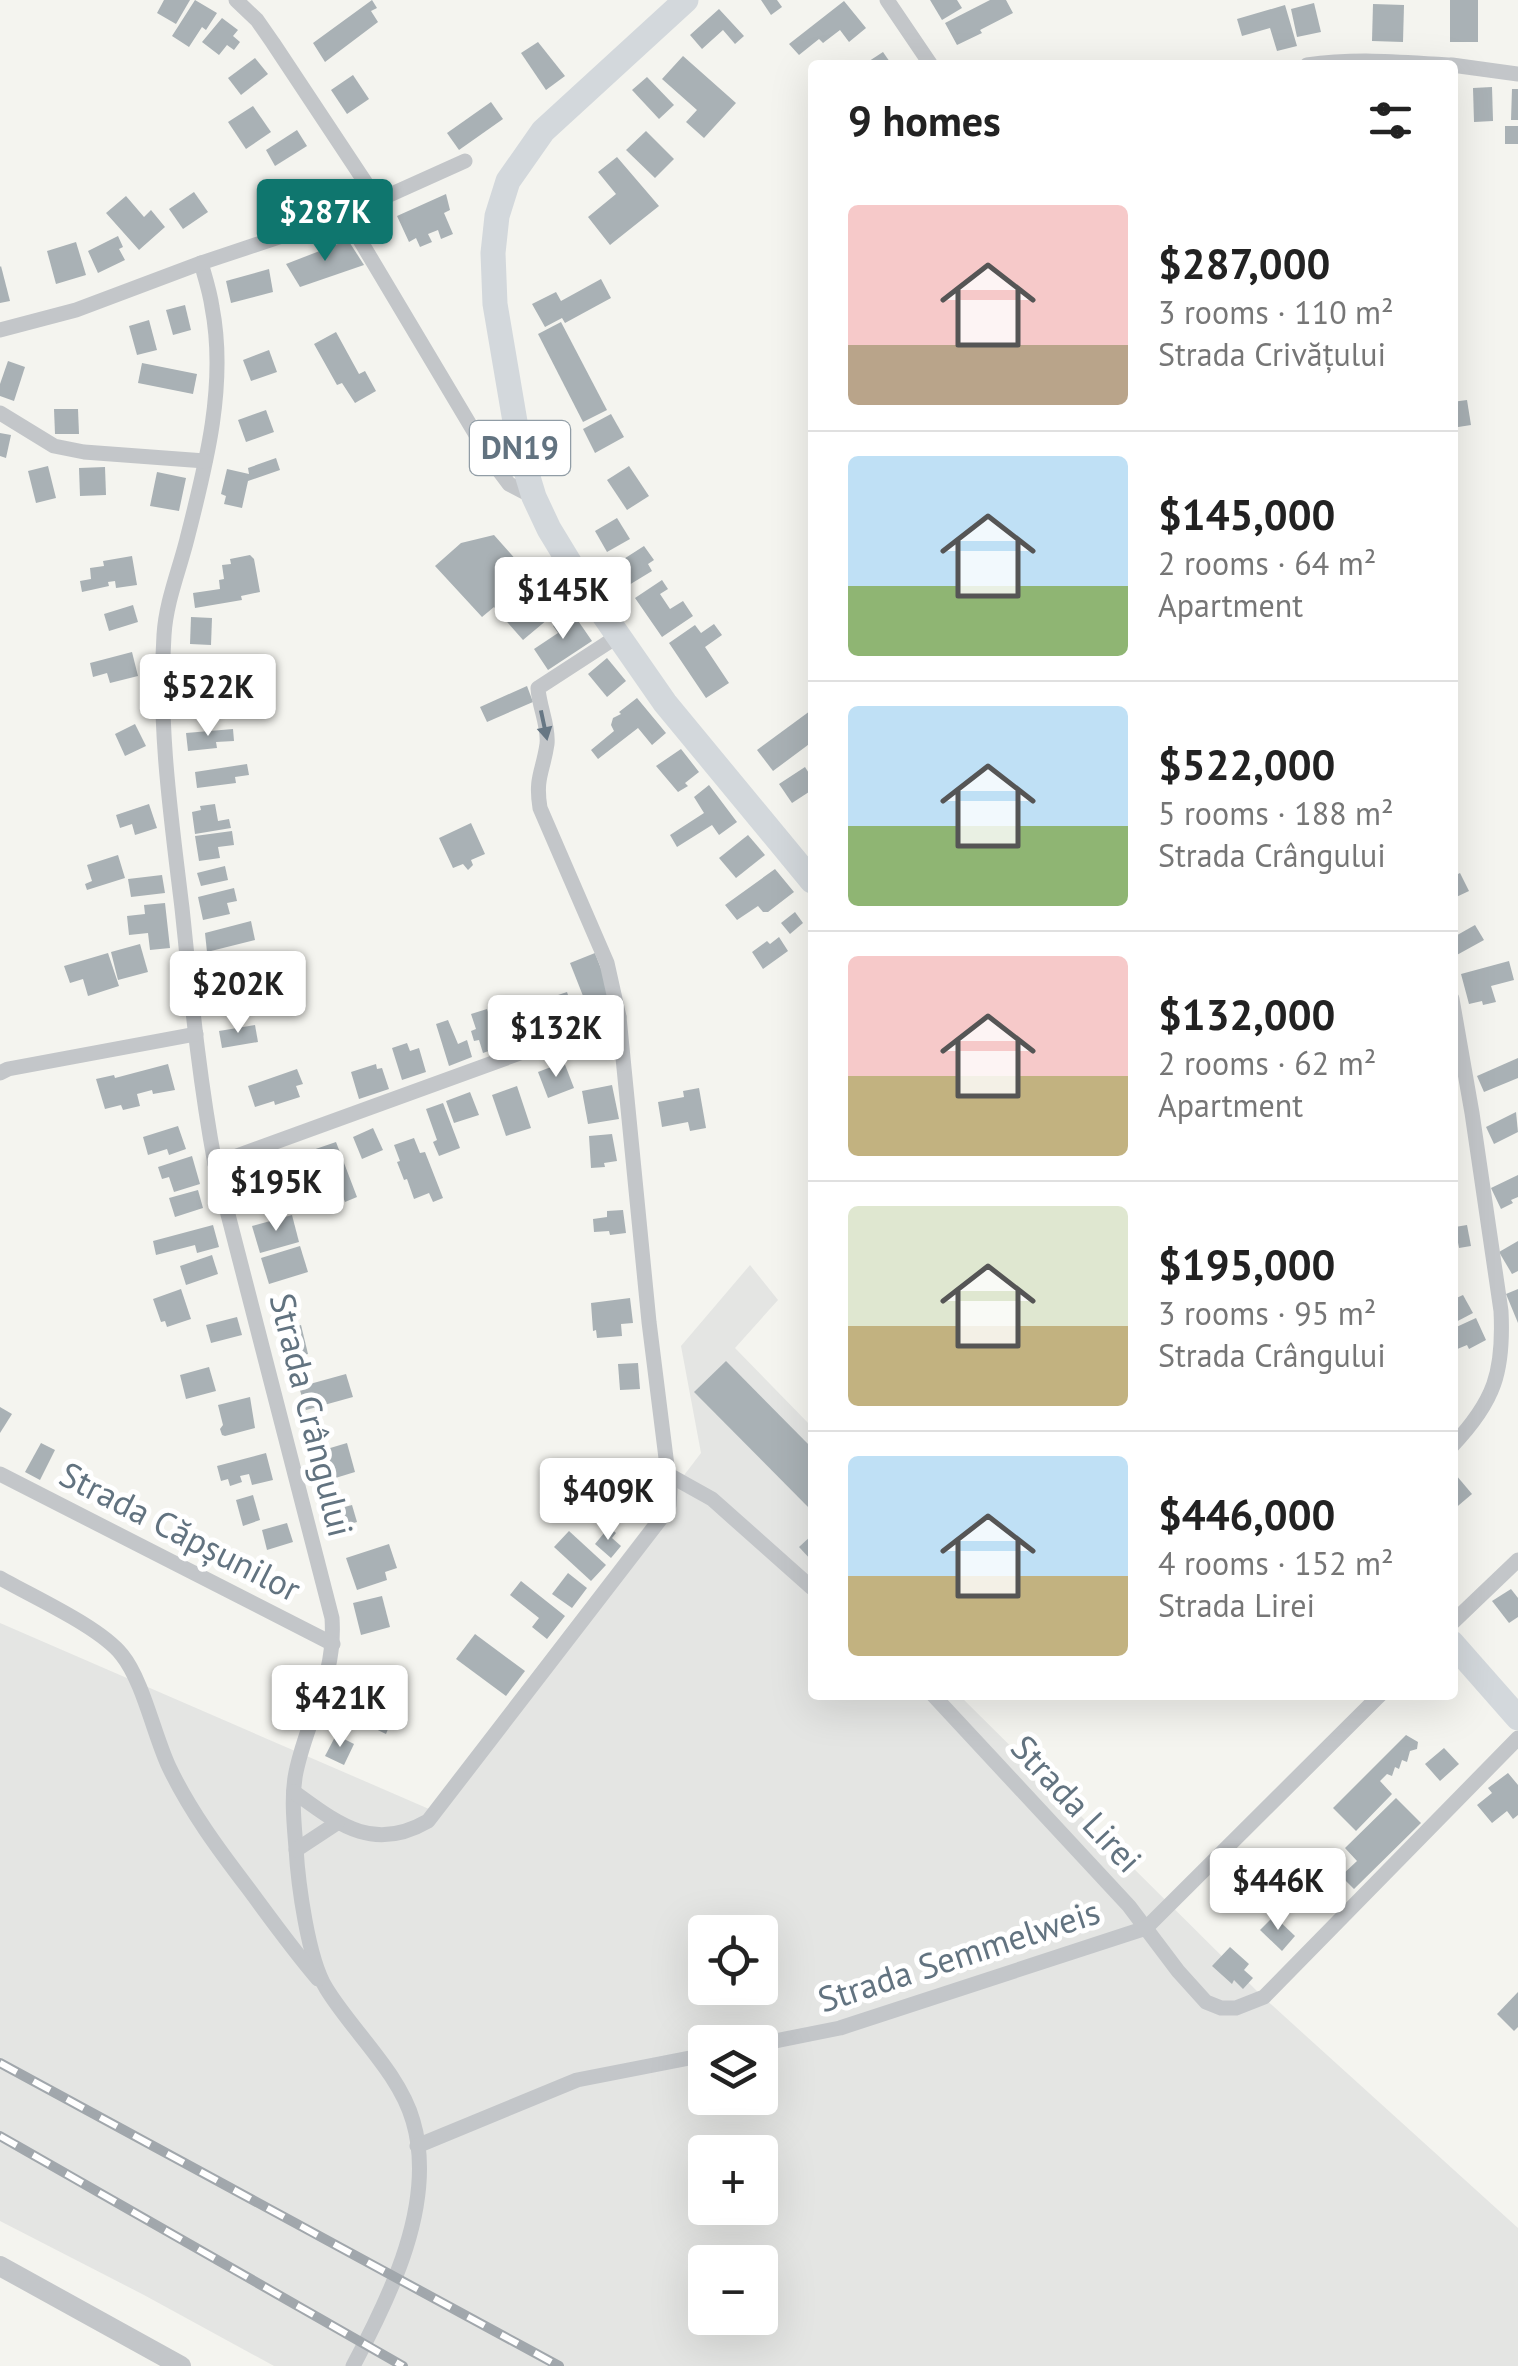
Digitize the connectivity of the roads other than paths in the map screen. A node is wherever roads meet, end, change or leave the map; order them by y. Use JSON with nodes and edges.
{"nodes":[{"id":1,"x":236,"y":0,"type":"edge"},
{"id":2,"x":686,"y":0,"type":"edge"},
{"id":3,"x":887,"y":0,"type":"edge"},
{"id":4,"x":928,"y":60,"type":"edge"},
{"id":5,"x":1458,"y":66,"type":"edge"},
{"id":6,"x":1518,"y":74,"type":"edge"},
{"id":7,"x":465,"y":162,"type":"dead end"},
{"id":8,"x":377,"y":200,"type":"junction"},
{"id":9,"x":345,"y":214,"type":"junction"},
{"id":10,"x":201,"y":263,"type":"junction"},
{"id":11,"x":0,"y":330,"type":"edge"},
{"id":12,"x":0,"y":413,"type":"edge"},
{"id":13,"x":205,"y":461,"type":"junction"},
{"id":14,"x":534,"y":497,"type":"junction"},
{"id":15,"x":618,"y":636,"type":"junction"},
{"id":16,"x":808,"y":876,"type":"edge"},
{"id":17,"x":618,"y":1017,"type":"junction"},
{"id":18,"x":196,"y":1034,"type":"junction"},
{"id":19,"x":1458,"y":1035,"type":"edge"},
{"id":20,"x":3,"y":1068,"type":"edge"},
{"id":21,"x":215,"y":1164,"type":"junction"},
{"id":22,"x":1458,"y":1439,"type":"edge"},
{"id":23,"x":0,"y":1474,"type":"edge"},
{"id":24,"x":668,"y":1475,"type":"junction"},
{"id":25,"x":1518,"y":1560,"type":"edge"},
{"id":26,"x":0,"y":1578,"type":"edge"},
{"id":27,"x":808,"y":1584,"type":"edge"},
{"id":28,"x":1458,"y":1617,"type":"edge"},
{"id":29,"x":333,"y":1644,"type":"junction"},
{"id":30,"x":1458,"y":1650,"type":"edge"},
{"id":31,"x":938,"y":1700,"type":"edge"},
{"id":32,"x":1375,"y":1700,"type":"edge"},
{"id":33,"x":1518,"y":1718,"type":"edge"},
{"id":34,"x":1518,"y":1738,"type":"edge"},
{"id":35,"x":294,"y":1792,"type":"junction"},
{"id":36,"x":337,"y":1823,"type":"junction"},
{"id":37,"x":296,"y":1850,"type":"junction"},
{"id":38,"x":1146,"y":1928,"type":"junction"},
{"id":39,"x":324,"y":1986,"type":"junction"},
{"id":40,"x":778,"y":2040,"type":"edge"},
{"id":41,"x":688,"y":2058,"type":"edge"},
{"id":42,"x":416,"y":2146,"type":"junction"},
{"id":43,"x":0,"y":2266,"type":"edge"},
{"id":44,"x":181,"y":2366,"type":"edge"},
{"id":45,"x":353,"y":2366,"type":"edge"}],
"edges":[{"from":1,"to":8,"type":"street"},
{"from":2,"to":14,"type":"main road","number":"DN19"},
{"from":3,"to":4,"type":"street"},
{"from":5,"to":6,"type":"street"},
{"from":7,"to":8,"type":"street"},
{"from":8,"to":9,"type":"street"},
{"from":9,"to":10,"type":"street"},
{"from":9,"to":14,"type":"street"},
{"from":10,"to":11,"type":"street"},
{"from":10,"to":13,"type":"street","name":"Strada Crângului"},
{"from":12,"to":13,"type":"street"},
{"from":13,"to":18,"type":"street","name":"Strada Crângului"},
{"from":14,"to":15,"type":"main road","number":"DN19"},
{"from":15,"to":16,"type":"main road","number":"DN19"},
{"from":15,"to":17,"type":"street","one_way":true},
{"from":17,"to":21,"type":"street"},
{"from":17,"to":24,"type":"street"},
{"from":18,"to":20,"type":"street"},
{"from":18,"to":21,"type":"street","name":"Strada Crângului"},
{"from":19,"to":22,"type":"street"},
{"from":21,"to":29,"type":"street","name":"Strada Crângului"},
{"from":23,"to":29,"type":"street","name":"Strada Căpșunilor"},
{"from":24,"to":27,"type":"street"},
{"from":24,"to":36,"type":"street"},
{"from":25,"to":28,"type":"street"},
{"from":26,"to":39,"type":"street"},
{"from":29,"to":35,"type":"street","name":"Strada Crângului"},
{"from":30,"to":33,"type":"main road"},
{"from":31,"to":38,"type":"street","name":"Strada Lirei"},
{"from":32,"to":38,"type":"street","name":"Strada Semmelweis"},
{"from":34,"to":38,"type":"street","name":"Strada Lirei"},
{"from":35,"to":36,"type":"street"},
{"from":35,"to":37,"type":"street","name":"Strada Crângului"},
{"from":36,"to":37,"type":"street"},
{"from":37,"to":39,"type":"street","name":"Strada Crângului"},
{"from":38,"to":40,"type":"street","name":"Strada Semmelweis"},
{"from":39,"to":42,"type":"street","name":"Strada Crângului"},
{"from":41,"to":42,"type":"street"},
{"from":42,"to":45,"type":"street","name":"Strada Crângului"},
{"from":43,"to":44,"type":"street"}]}
